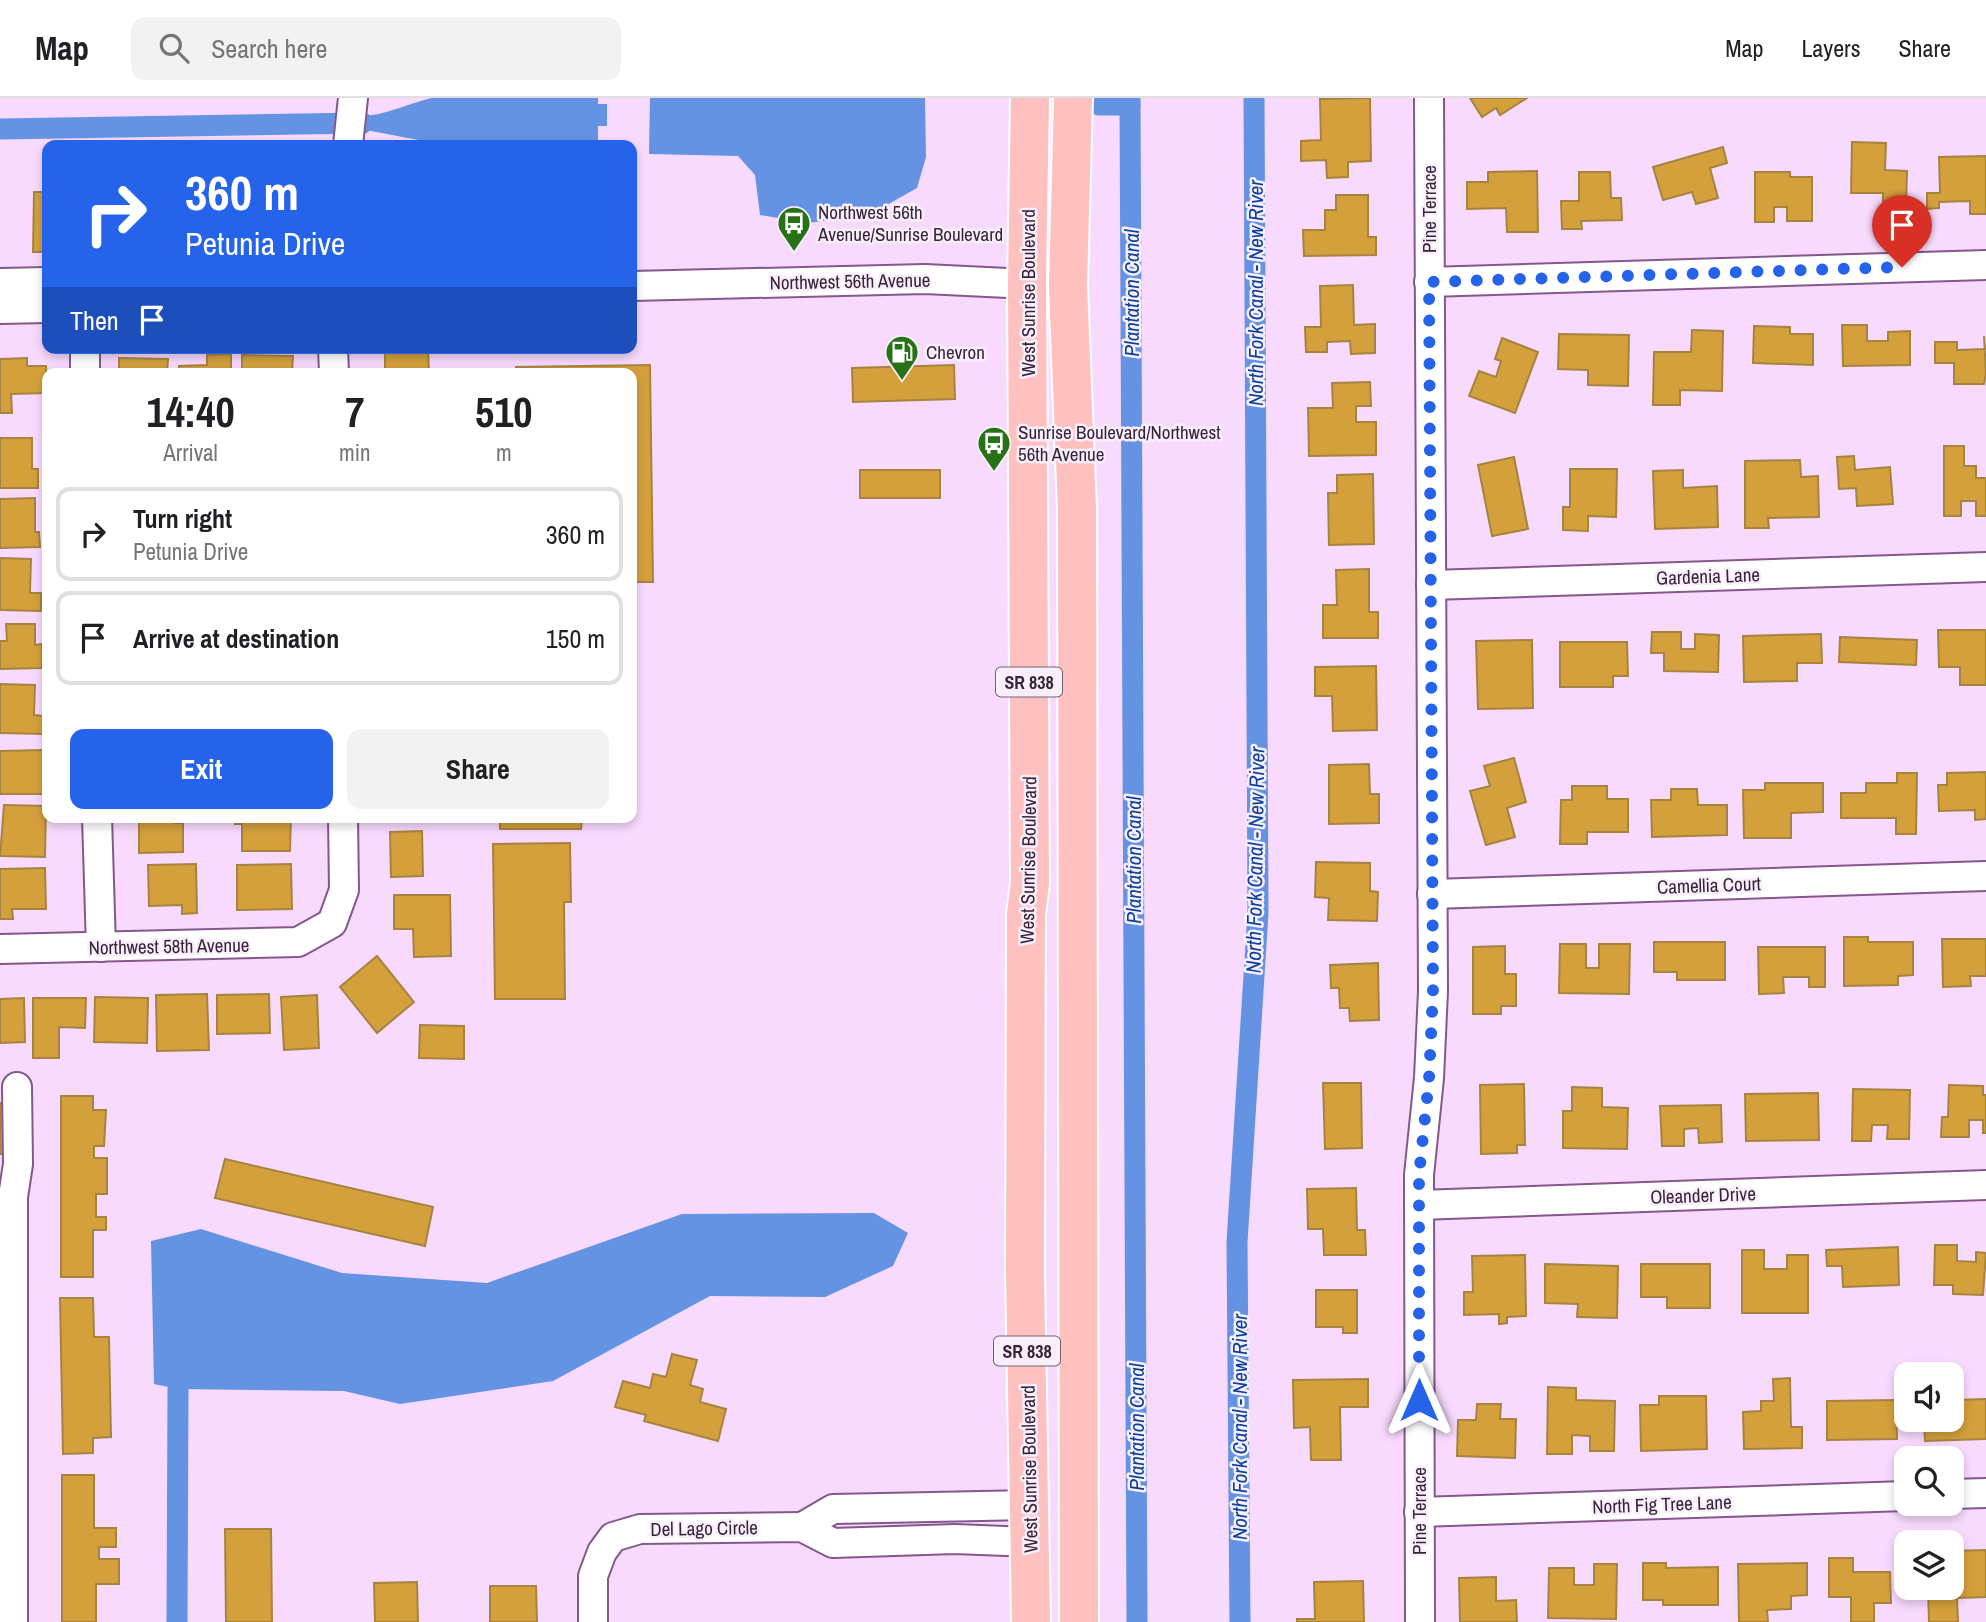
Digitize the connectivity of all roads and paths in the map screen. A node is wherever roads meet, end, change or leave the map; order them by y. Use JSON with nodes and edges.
{"nodes":[{"id":1,"x":1030,"y":98,"type":"edge"},
{"id":2,"x":1073,"y":98,"type":"edge"},
{"id":3,"x":1429,"y":98,"type":"edge"},
{"id":4,"x":353,"y":100,"type":"edge"},
{"id":5,"x":349,"y":140,"type":"edge"},
{"id":6,"x":1986,"y":265,"type":"edge"},
{"id":7,"x":42,"y":282,"type":"edge"},
{"id":8,"x":1429,"y":282,"type":"junction"},
{"id":9,"x":0,"y":283,"type":"edge"},
{"id":10,"x":1027,"y":284,"type":"junction"},
{"id":11,"x":637,"y":286,"type":"edge"},
{"id":12,"x":1068,"y":286,"type":"junction"},
{"id":13,"x":42,"y":308,"type":"edge"},
{"id":14,"x":0,"y":309,"type":"edge"},
{"id":15,"x":1986,"y":567,"type":"edge"},
{"id":16,"x":1431,"y":585,"type":"junction"},
{"id":17,"x":97,"y":823,"type":"edge"},
{"id":18,"x":343,"y":823,"type":"edge"},
{"id":19,"x":1986,"y":876,"type":"edge"},
{"id":20,"x":1030,"y":883,"type":"junction"},
{"id":21,"x":1432,"y":894,"type":"junction"},
{"id":22,"x":101,"y":947,"type":"junction"},
{"id":23,"x":0,"y":949,"type":"edge"},
{"id":24,"x":1079,"y":1036,"type":"junction"},
{"id":25,"x":17,"y":1087,"type":"dead end"},
{"id":26,"x":1986,"y":1185,"type":"edge"},
{"id":27,"x":6,"y":1197,"type":"edge"},
{"id":28,"x":1419,"y":1205,"type":"junction"},
{"id":29,"x":1025,"y":1272,"type":"junction"},
{"id":30,"x":0,"y":1387,"type":"edge"},
{"id":31,"x":12,"y":1419,"type":"junction"},
{"id":32,"x":1986,"y":1493,"type":"edge"},
{"id":33,"x":1964,"y":1494,"type":"edge"},
{"id":34,"x":1078,"y":1496,"type":"junction"},
{"id":35,"x":1894,"y":1496,"type":"edge"},
{"id":36,"x":1031,"y":1505,"type":"junction"},
{"id":37,"x":1419,"y":1512,"type":"junction"},
{"id":38,"x":802,"y":1527,"type":"junction"},
{"id":39,"x":1031,"y":1542,"type":"junction"},
{"id":40,"x":13,"y":1622,"type":"edge"},
{"id":41,"x":593,"y":1622,"type":"edge"},
{"id":42,"x":1031,"y":1622,"type":"edge"},
{"id":43,"x":1054,"y":1622,"type":"edge"},
{"id":44,"x":1079,"y":1622,"type":"edge"},
{"id":45,"x":1420,"y":1622,"type":"edge"}],
"edges":[{"from":1,"to":10,"type":"highway","name":"West Sunrise Boulevard","number":"SR 838"},
{"from":2,"to":12,"type":"highway","name":"West Sunrise Boulevard","number":"SR 838"},
{"from":3,"to":8,"type":"street","name":"Pine Terrace"},
{"from":4,"to":5,"type":"street"},
{"from":6,"to":8,"type":"street"},
{"from":7,"to":9,"type":"street"},
{"from":8,"to":16,"type":"street","name":"Pine Terrace"},
{"from":10,"to":11,"type":"street","name":"Northwest 56th Avenue"},
{"from":10,"to":12,"type":"street","name":"Northwest 56th Avenue"},
{"from":10,"to":20,"type":"highway","name":"West Sunrise Boulevard","number":"SR 838"},
{"from":12,"to":24,"type":"highway","name":"West Sunrise Boulevard","number":"SR 838"},
{"from":13,"to":14,"type":"street"},
{"from":15,"to":16,"type":"street","name":"Gardenia Lane"},
{"from":16,"to":21,"type":"street","name":"Pine Terrace"},
{"from":17,"to":22,"type":"street"},
{"from":18,"to":22,"type":"street","name":"Northwest 58th Avenue"},
{"from":19,"to":21,"type":"street","name":"Camellia Court"},
{"from":20,"to":24,"type":"highway"},
{"from":20,"to":29,"type":"highway","name":"West Sunrise Boulevard","number":"SR 838"},
{"from":21,"to":28,"type":"street","name":"Pine Terrace"},
{"from":22,"to":23,"type":"street","name":"Northwest 58th Avenue"},
{"from":24,"to":34,"type":"highway","name":"West Sunrise Boulevard","number":"SR 838"},
{"from":25,"to":27,"type":"street"},
{"from":26,"to":28,"type":"street","name":"Oleander Drive"},
{"from":27,"to":31,"type":"street"},
{"from":28,"to":37,"type":"street","name":"Pine Terrace"},
{"from":29,"to":34,"type":"highway"},
{"from":29,"to":36,"type":"highway","name":"West Sunrise Boulevard","number":"SR 838"},
{"from":30,"to":31,"type":"street"},
{"from":31,"to":40,"type":"street"},
{"from":32,"to":33,"type":"street"},
{"from":34,"to":44,"type":"highway","name":"West Sunrise Boulevard","number":"SR 838"},
{"from":35,"to":37,"type":"street","name":"North Fig Tree Lane"},
{"from":36,"to":38,"type":"street"},
{"from":36,"to":39,"type":"highway","name":"West Sunrise Boulevard","number":"SR 838"},
{"from":36,"to":43,"type":"highway"},
{"from":37,"to":45,"type":"street","name":"Pine Terrace"},
{"from":38,"to":39,"type":"street","name":"Del Lago Circle"},
{"from":38,"to":41,"type":"street","name":"Del Lago Circle"},
{"from":39,"to":42,"type":"highway","name":"West Sunrise Boulevard","number":"SR 838"}]}
